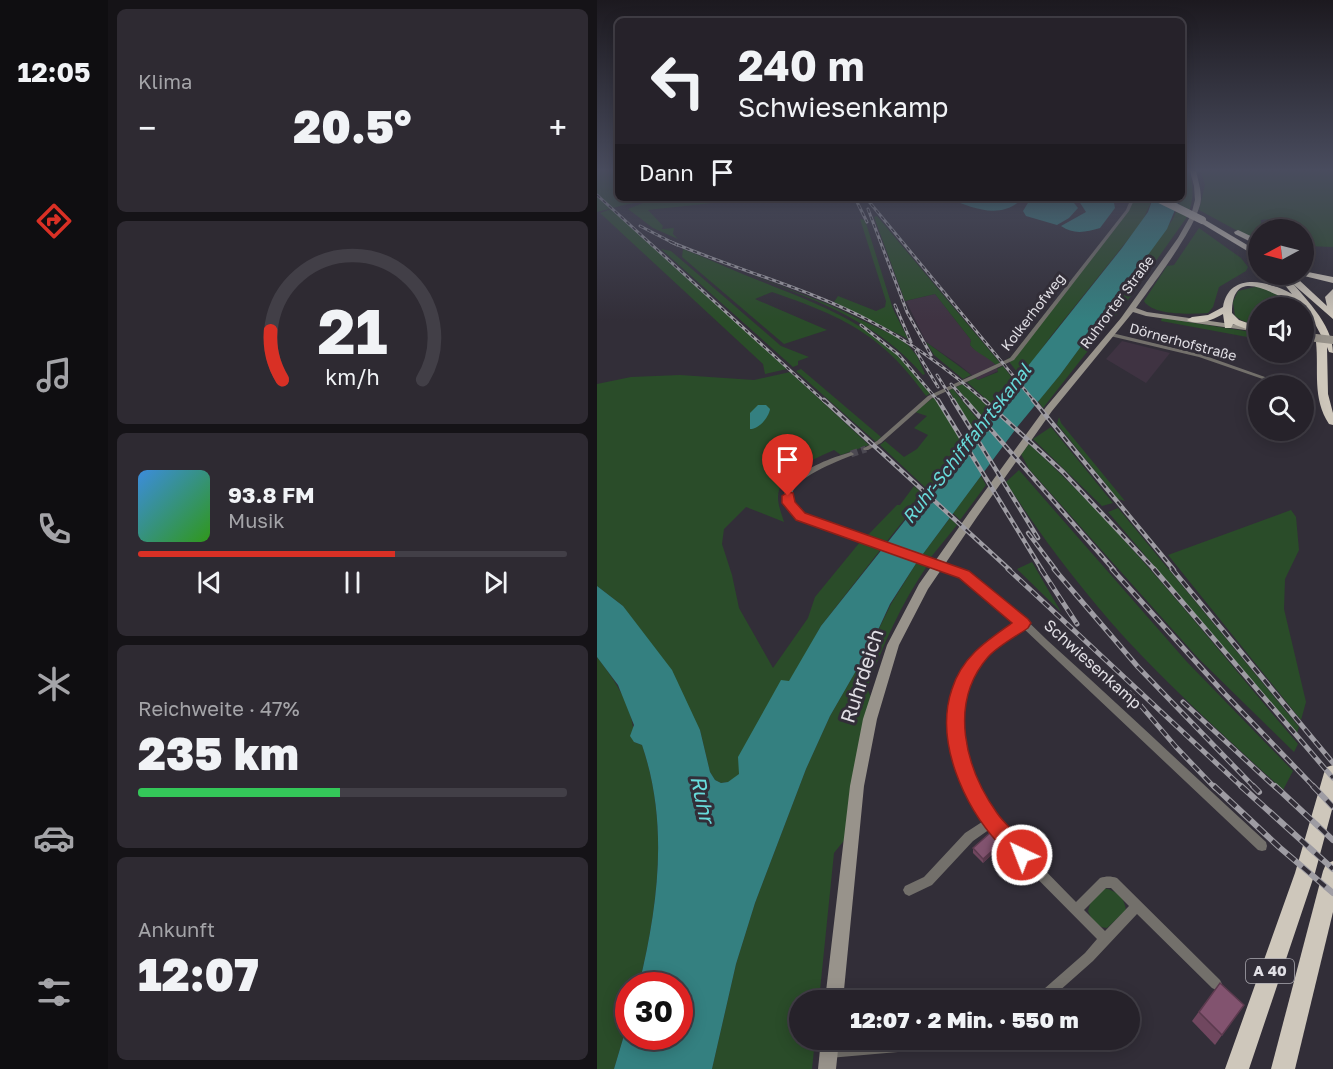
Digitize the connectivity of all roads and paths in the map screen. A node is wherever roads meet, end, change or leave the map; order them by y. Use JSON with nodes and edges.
{"nodes":[{"id":1,"x":1120,"y":221,"type":"edge"},
{"id":2,"x":1191,"y":221,"type":"edge"},
{"id":3,"x":1207,"y":221,"type":"edge"},
{"id":4,"x":1209,"y":221,"type":"edge"},
{"id":5,"x":1248,"y":239,"type":"edge"},
{"id":6,"x":1248,"y":248,"type":"edge"},
{"id":7,"x":1314,"y":276,"type":"edge"},
{"id":8,"x":1248,"y":280,"type":"edge"},
{"id":9,"x":1333,"y":280,"type":"edge"},
{"id":10,"x":1282,"y":285,"type":"edge"},
{"id":11,"x":1289,"y":285,"type":"edge"},
{"id":12,"x":1298,"y":285,"type":"edge"},
{"id":13,"x":1299,"y":285,"type":"edge"},
{"id":14,"x":1333,"y":292,"type":"edge"},
{"id":15,"x":1287,"y":297,"type":"edge"},
{"id":16,"x":1292,"y":297,"type":"edge"},
{"id":17,"x":1137,"y":300,"type":"junction"},
{"id":18,"x":1131,"y":309,"type":"junction"},
{"id":19,"x":1333,"y":310,"type":"edge"},
{"id":20,"x":1156,"y":312,"type":"junction"},
{"id":21,"x":1225,"y":312,"type":"junction"},
{"id":22,"x":1146,"y":314,"type":"junction"},
{"id":23,"x":1333,"y":316,"type":"edge"},
{"id":24,"x":1172,"y":317,"type":"junction"},
{"id":25,"x":1124,"y":320,"type":"junction"},
{"id":26,"x":1193,"y":320,"type":"junction"},
{"id":27,"x":1225,"y":326,"type":"junction"},
{"id":28,"x":1248,"y":326,"type":"edge"},
{"id":29,"x":1248,"y":329,"type":"edge"},
{"id":30,"x":1333,"y":329,"type":"edge"},
{"id":31,"x":1314,"y":331,"type":"edge"},
{"id":32,"x":1112,"y":335,"type":"junction"},
{"id":33,"x":1314,"y":338,"type":"edge"},
{"id":34,"x":1333,"y":340,"type":"edge"},
{"id":35,"x":1321,"y":342,"type":"junction"},
{"id":36,"x":1333,"y":350,"type":"edge"},
{"id":37,"x":1333,"y":363,"type":"edge"},
{"id":38,"x":1256,"y":375,"type":"edge"},
{"id":39,"x":1049,"y":409,"type":"joint"},
{"id":40,"x":1333,"y":422,"type":"edge"},
{"id":41,"x":866,"y":449,"type":"tunnel mouth"},
{"id":42,"x":848,"y":455,"type":"tunnel mouth"},
{"id":43,"x":1023,"y":623,"type":"junction"},
{"id":44,"x":1333,"y":773,"type":"edge"},
{"id":45,"x":991,"y":822,"type":"junction"},
{"id":46,"x":1261,"y":845,"type":"dead end"},
{"id":47,"x":1333,"y":871,"type":"edge"},
{"id":48,"x":909,"y":890,"type":"dead end"},
{"id":49,"x":1137,"y":905,"type":"junction"},
{"id":50,"x":1076,"y":910,"type":"junction"},
{"id":51,"x":1105,"y":939,"type":"junction"},
{"id":52,"x":1216,"y":984,"type":"edge"},
{"id":53,"x":835,"y":990,"type":"edge"},
{"id":54,"x":1051,"y":990,"type":"edge"},
{"id":55,"x":858,"y":1050,"type":"edge"},
{"id":56,"x":829,"y":1053,"type":"edge"},
{"id":57,"x":1237,"y":1069,"type":"edge"},
{"id":58,"x":1283,"y":1069,"type":"edge"}],
"edges":[{"from":1,"to":41,"type":"street","name":"Kolkerhofweg"},
{"from":2,"to":17,"type":"main road","name":"Ruhrorter Straße"},
{"from":3,"to":6,"type":"highway"},
{"from":4,"to":5,"type":"highway"},
{"from":7,"to":9,"type":"highway"},
{"from":8,"to":21,"type":"highway"},
{"from":10,"to":16,"type":"highway"},
{"from":11,"to":36,"type":"highway"},
{"from":12,"to":30,"type":"highway"},
{"from":13,"to":23,"type":"highway"},
{"from":14,"to":19,"type":"highway"},
{"from":15,"to":21,"type":"highway"},
{"from":17,"to":18,"type":"main road","name":"Ruhrorter Straße"},
{"from":17,"to":20,"type":"main road"},
{"from":18,"to":20,"type":"main road"},
{"from":18,"to":22,"type":"main road"},
{"from":18,"to":25,"type":"main road","name":"Ruhrorter Straße"},
{"from":20,"to":24,"type":"main road"},
{"from":21,"to":26,"type":"highway"},
{"from":21,"to":27,"type":"highway"},
{"from":21,"to":28,"type":"highway"},
{"from":22,"to":24,"type":"main road"},
{"from":22,"to":25,"type":"main road"},
{"from":24,"to":26,"type":"main road"},
{"from":25,"to":32,"type":"main road","name":"Ruhrorter Straße"},
{"from":26,"to":27,"type":"main road"},
{"from":27,"to":29,"type":"main road"},
{"from":31,"to":35,"type":"highway"},
{"from":32,"to":38,"type":"street","name":"Dörnerhofstraße"},
{"from":32,"to":39,"type":"main road","name":"Ruhrorter Straße"},
{"from":33,"to":34,"type":"main road","bridge":true},
{"from":35,"to":37,"type":"highway"},
{"from":35,"to":40,"type":"highway"},
{"from":39,"to":53,"type":"main road","name":"Ruhrdeich"},
{"from":42,"to":43,"type":"street","name":"Schwiesenkamp","bridge":true},
{"from":43,"to":45,"type":"street"},
{"from":43,"to":46,"type":"street","name":"Schwiesenkamp"},
{"from":44,"to":57,"type":"highway","number":"A 40"},
{"from":45,"to":48,"type":"street"},
{"from":45,"to":50,"type":"street"},
{"from":47,"to":58,"type":"highway","number":"A 40"},
{"from":49,"to":50,"type":"street"},
{"from":49,"to":51,"type":"street"},
{"from":49,"to":52,"type":"street"},
{"from":50,"to":51,"type":"street"},
{"from":51,"to":54,"type":"street"},
{"from":55,"to":56,"type":"street"}]}
